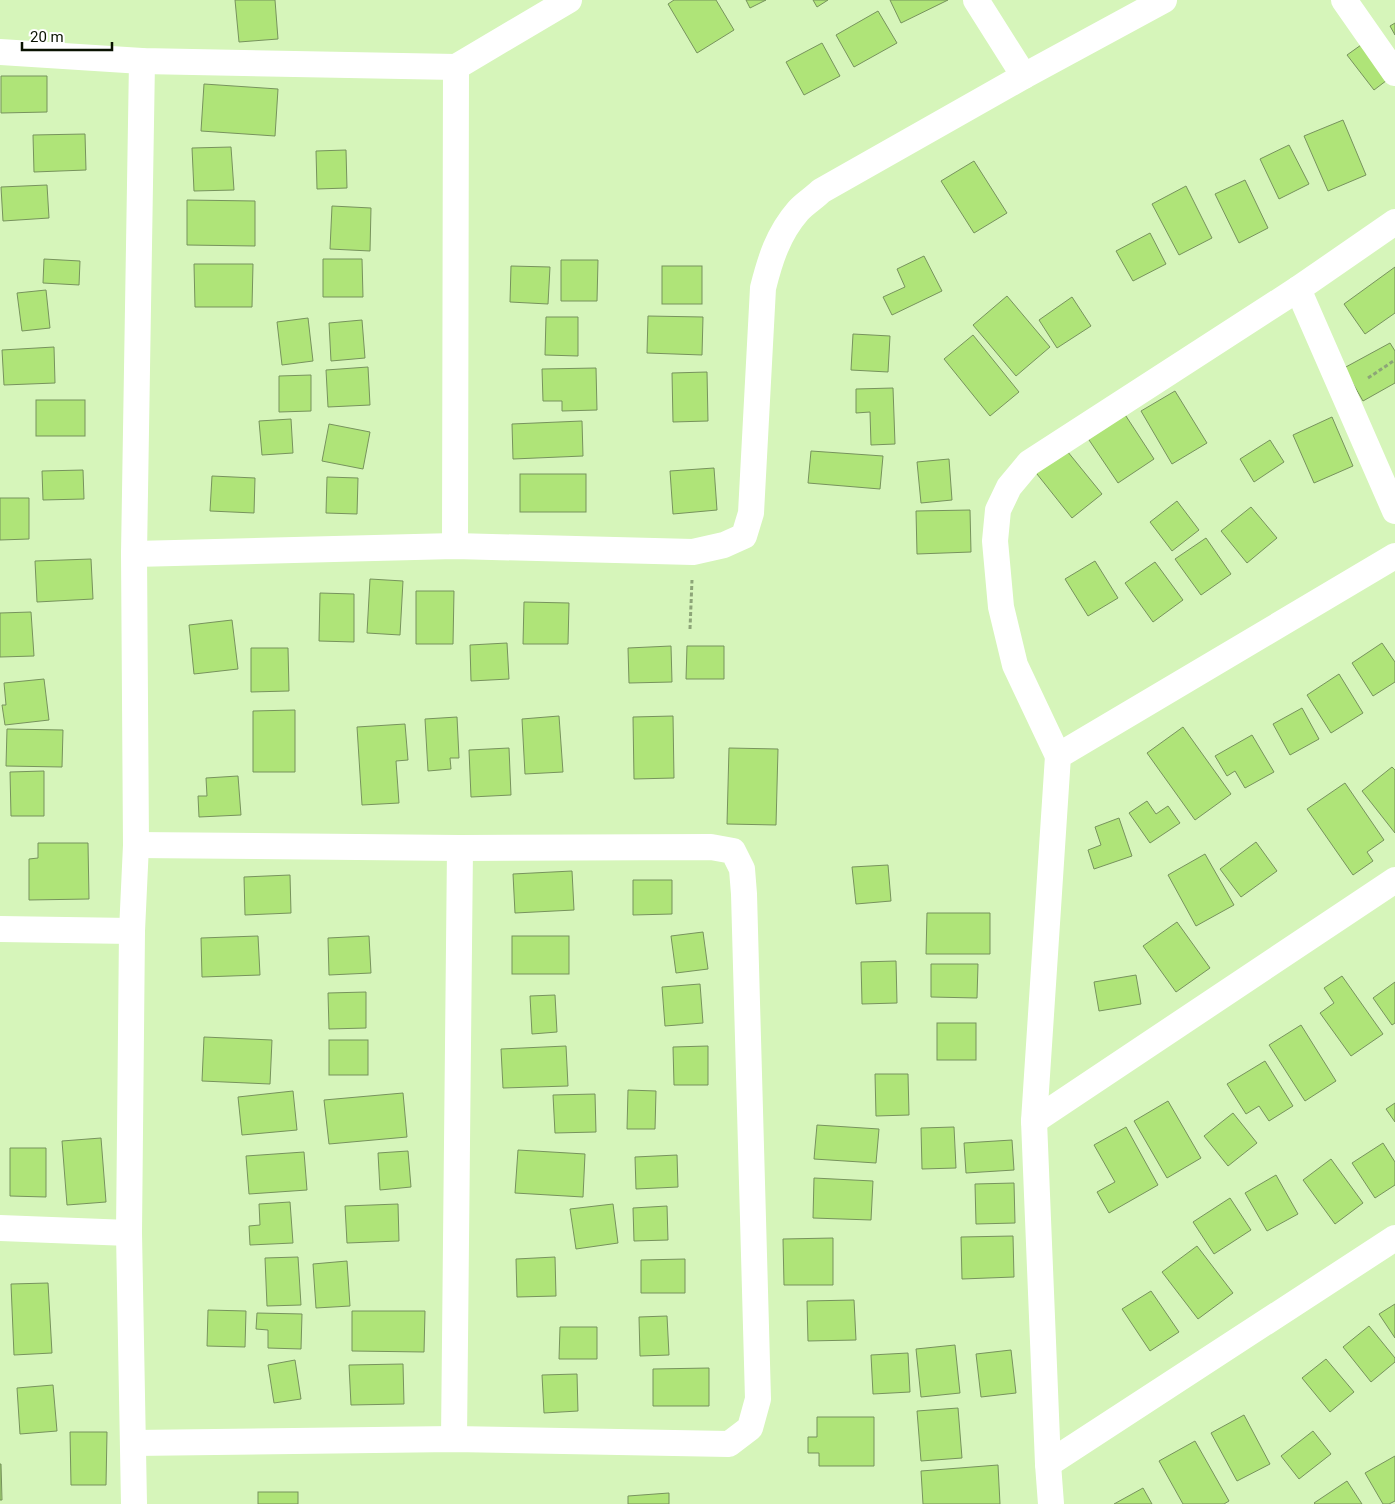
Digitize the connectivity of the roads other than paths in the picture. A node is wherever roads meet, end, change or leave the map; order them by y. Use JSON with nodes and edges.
{"nodes":[{"id":1,"x":569,"y":0,"type":"edge"},
{"id":2,"x":976,"y":0,"type":"edge"},
{"id":3,"x":1164,"y":0,"type":"edge"},
{"id":4,"x":1344,"y":0,"type":"edge"},
{"id":5,"x":0,"y":52,"type":"edge"},
{"id":6,"x":142,"y":61,"type":"junction"},
{"id":7,"x":456,"y":67,"type":"junction"},
{"id":8,"x":1395,"y":73,"type":"edge"},
{"id":9,"x":1024,"y":76,"type":"junction"},
{"id":10,"x":1395,"y":222,"type":"edge"},
{"id":11,"x":1298,"y":289,"type":"junction"},
{"id":12,"x":1395,"y":511,"type":"edge"},
{"id":13,"x":455,"y":546,"type":"junction"},
{"id":14,"x":134,"y":554,"type":"junction"},
{"id":15,"x":1395,"y":556,"type":"edge"},
{"id":16,"x":1058,"y":756,"type":"junction"},
{"id":17,"x":136,"y":845,"type":"junction"},
{"id":18,"x":460,"y":848,"type":"junction"},
{"id":19,"x":1395,"y":880,"type":"edge"},
{"id":20,"x":0,"y":929,"type":"edge"},
{"id":21,"x":132,"y":931,"type":"junction"},
{"id":22,"x":1034,"y":1121,"type":"junction"},
{"id":23,"x":0,"y":1228,"type":"edge"},
{"id":24,"x":129,"y":1232,"type":"junction"},
{"id":25,"x":1395,"y":1238,"type":"edge"},
{"id":26,"x":454,"y":1439,"type":"junction"},
{"id":27,"x":134,"y":1443,"type":"junction"},
{"id":28,"x":1048,"y":1464,"type":"junction"},
{"id":29,"x":134,"y":1504,"type":"edge"},
{"id":30,"x":1052,"y":1504,"type":"edge"}],
"edges":[{"from":1,"to":7,"type":"street"},
{"from":2,"to":9,"type":"street"},
{"from":3,"to":9,"type":"street"},
{"from":4,"to":8,"type":"street"},
{"from":5,"to":6,"type":"street"},
{"from":6,"to":7,"type":"street"},
{"from":6,"to":14,"type":"street"},
{"from":7,"to":13,"type":"street"},
{"from":9,"to":13,"type":"street"},
{"from":10,"to":11,"type":"street"},
{"from":11,"to":12,"type":"street"},
{"from":11,"to":16,"type":"street"},
{"from":13,"to":14,"type":"street"},
{"from":14,"to":17,"type":"street"},
{"from":15,"to":16,"type":"street"},
{"from":16,"to":22,"type":"street"},
{"from":17,"to":18,"type":"street"},
{"from":17,"to":21,"type":"street"},
{"from":18,"to":26,"type":"street"},
{"from":18,"to":26,"type":"street"},
{"from":19,"to":22,"type":"street"},
{"from":20,"to":21,"type":"street"},
{"from":21,"to":24,"type":"street"},
{"from":22,"to":28,"type":"street"},
{"from":23,"to":24,"type":"street"},
{"from":24,"to":27,"type":"street"},
{"from":25,"to":28,"type":"street"},
{"from":26,"to":27,"type":"street"},
{"from":27,"to":29,"type":"street"},
{"from":28,"to":30,"type":"street"}]}
